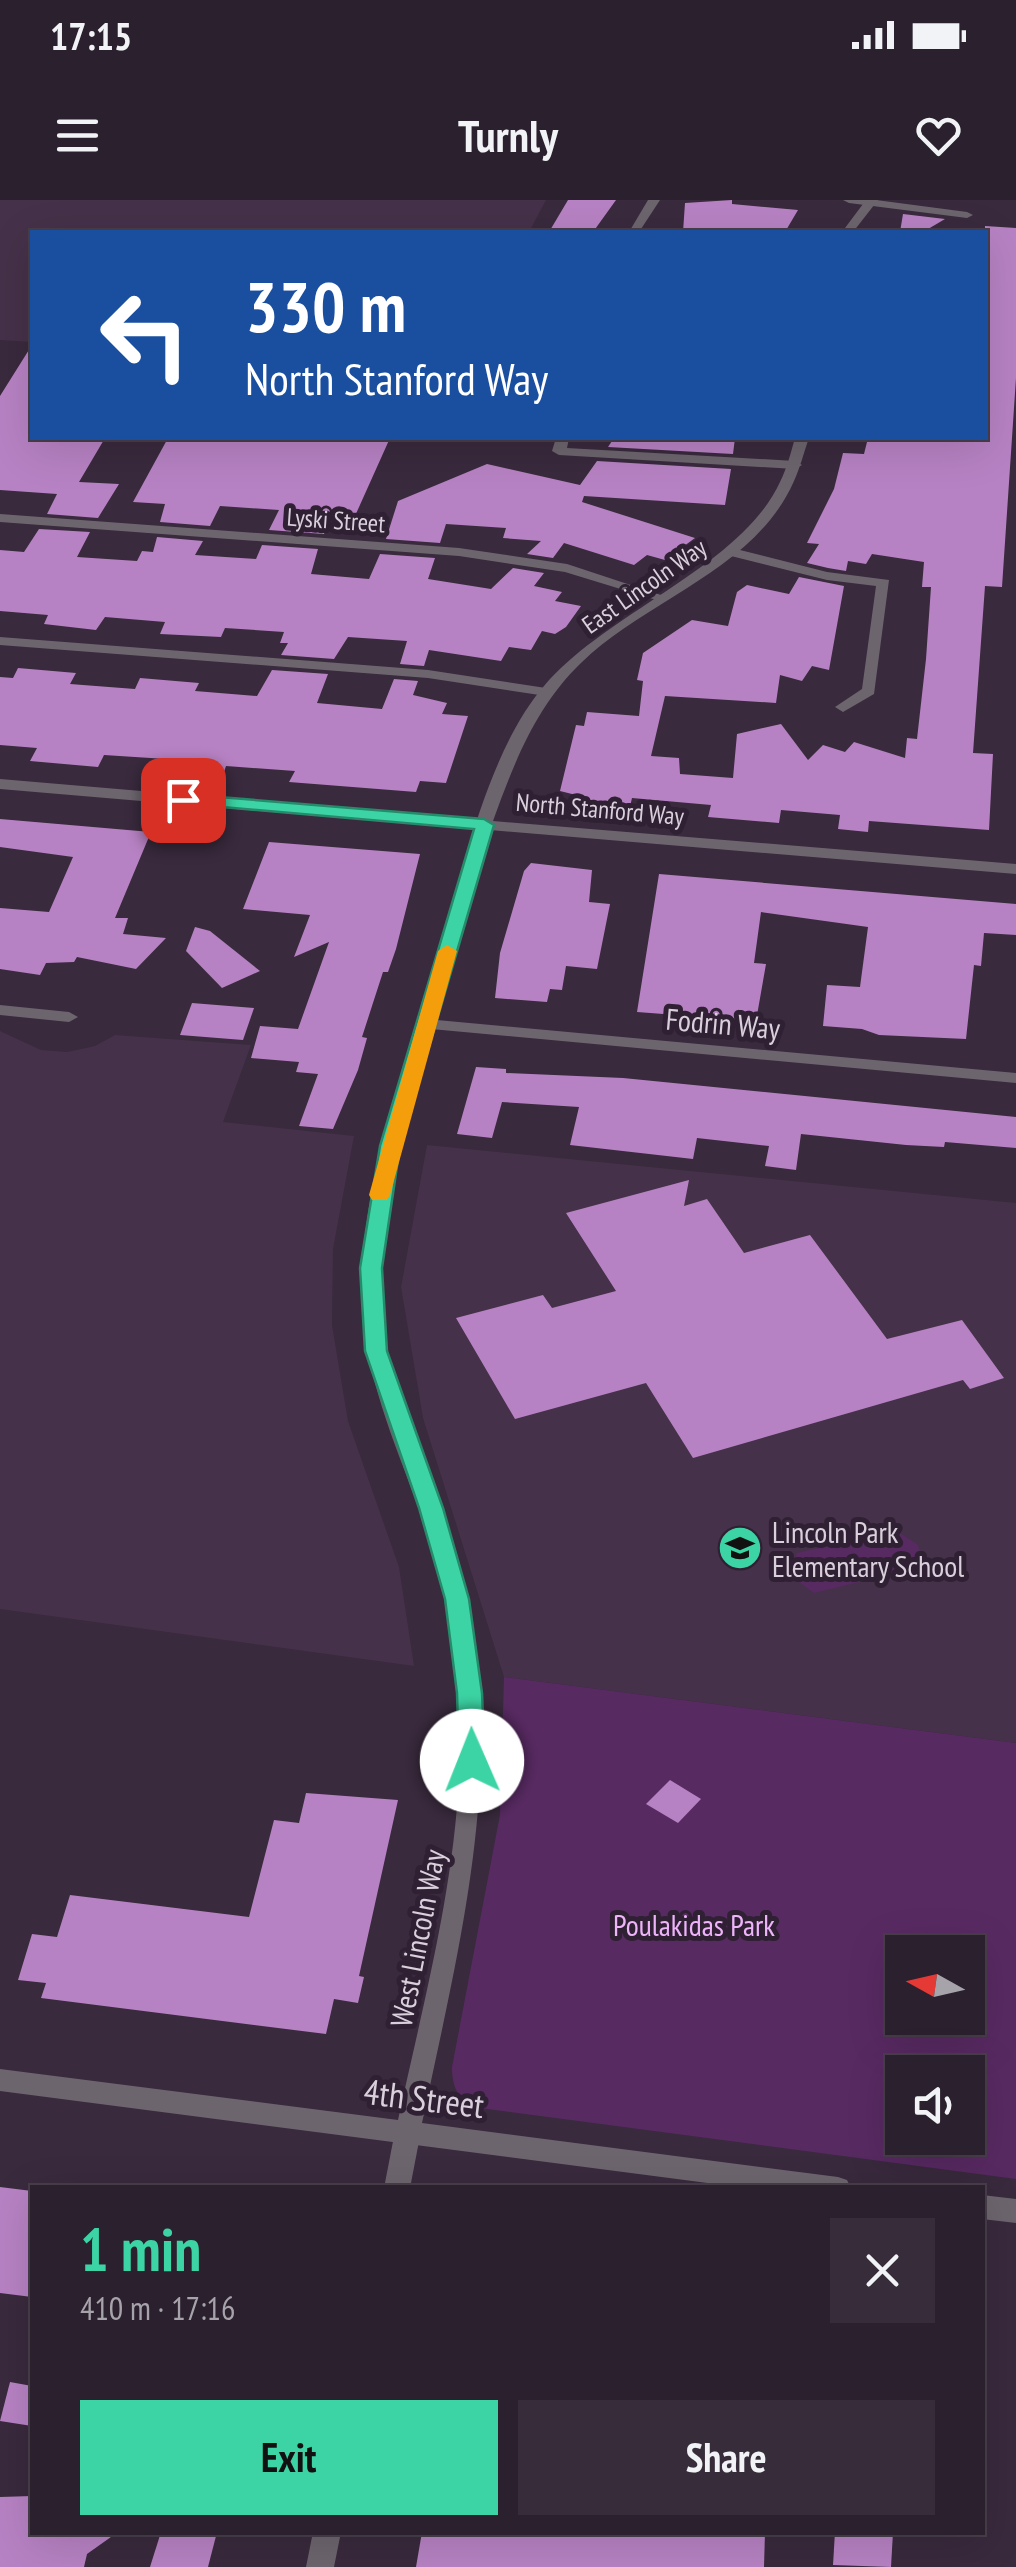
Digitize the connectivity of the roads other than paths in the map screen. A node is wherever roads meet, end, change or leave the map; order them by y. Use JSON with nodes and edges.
{"nodes":[{"id":1,"x":654,"y":200,"type":"edge"},
{"id":2,"x":849,"y":200,"type":"edge"},
{"id":3,"x":870,"y":202,"type":"edge"},
{"id":4,"x":967,"y":215,"type":"dead end"},
{"id":5,"x":635,"y":230,"type":"edge"},
{"id":6,"x":849,"y":230,"type":"edge"},
{"id":7,"x":563,"y":440,"type":"edge"},
{"id":8,"x":802,"y":440,"type":"edge"},
{"id":9,"x":796,"y":465,"type":"junction"},
{"id":10,"x":0,"y":518,"type":"edge"},
{"id":11,"x":732,"y":552,"type":"junction"},
{"id":12,"x":663,"y":598,"type":"junction"},
{"id":13,"x":0,"y":641,"type":"edge"},
{"id":14,"x":546,"y":692,"type":"junction"},
{"id":15,"x":843,"y":707,"type":"dead end"},
{"id":16,"x":0,"y":784,"type":"edge"},
{"id":17,"x":484,"y":825,"type":"junction"},
{"id":18,"x":1016,"y":870,"type":"edge"},
{"id":19,"x":0,"y":1010,"type":"edge"},
{"id":20,"x":69,"y":1017,"type":"dead end"},
{"id":21,"x":426,"y":1024,"type":"junction"},
{"id":22,"x":1016,"y":1078,"type":"edge"},
{"id":23,"x":0,"y":2080,"type":"edge"},
{"id":24,"x":408,"y":2131,"type":"junction"},
{"id":25,"x":398,"y":2185,"type":"edge"},
{"id":26,"x":815,"y":2185,"type":"edge"},
{"id":27,"x":985,"y":2206,"type":"edge"},
{"id":28,"x":1016,"y":2211,"type":"edge"},
{"id":29,"x":326,"y":2535,"type":"edge"},
{"id":30,"x":320,"y":2567,"type":"edge"}],
"edges":[{"from":1,"to":5,"type":"street"},
{"from":2,"to":3,"type":"street"},
{"from":3,"to":4,"type":"street"},
{"from":3,"to":6,"type":"street"},
{"from":7,"to":9,"type":"street"},
{"from":8,"to":9,"type":"street","name":"East Lincoln Way"},
{"from":9,"to":11,"type":"street","name":"East Lincoln Way"},
{"from":10,"to":12,"type":"street","name":"Lyski Street"},
{"from":11,"to":12,"type":"street","name":"East Lincoln Way"},
{"from":11,"to":15,"type":"street"},
{"from":12,"to":14,"type":"street","name":"East Lincoln Way"},
{"from":13,"to":14,"type":"street"},
{"from":14,"to":17,"type":"street","name":"East Lincoln Way"},
{"from":16,"to":17,"type":"street","name":"North Stanford Way"},
{"from":17,"to":18,"type":"street","name":"North Stanford Way"},
{"from":17,"to":21,"type":"street","name":"West Lincoln Way"},
{"from":19,"to":20,"type":"street"},
{"from":21,"to":22,"type":"street","name":"Fodrin Way"},
{"from":21,"to":24,"type":"street","name":"West Lincoln Way"},
{"from":23,"to":24,"type":"street","name":"4th Street"},
{"from":24,"to":25,"type":"street","name":"West Lincoln Way"},
{"from":24,"to":26,"type":"street","name":"4th Street"},
{"from":27,"to":28,"type":"street"},
{"from":29,"to":30,"type":"street"}]}
